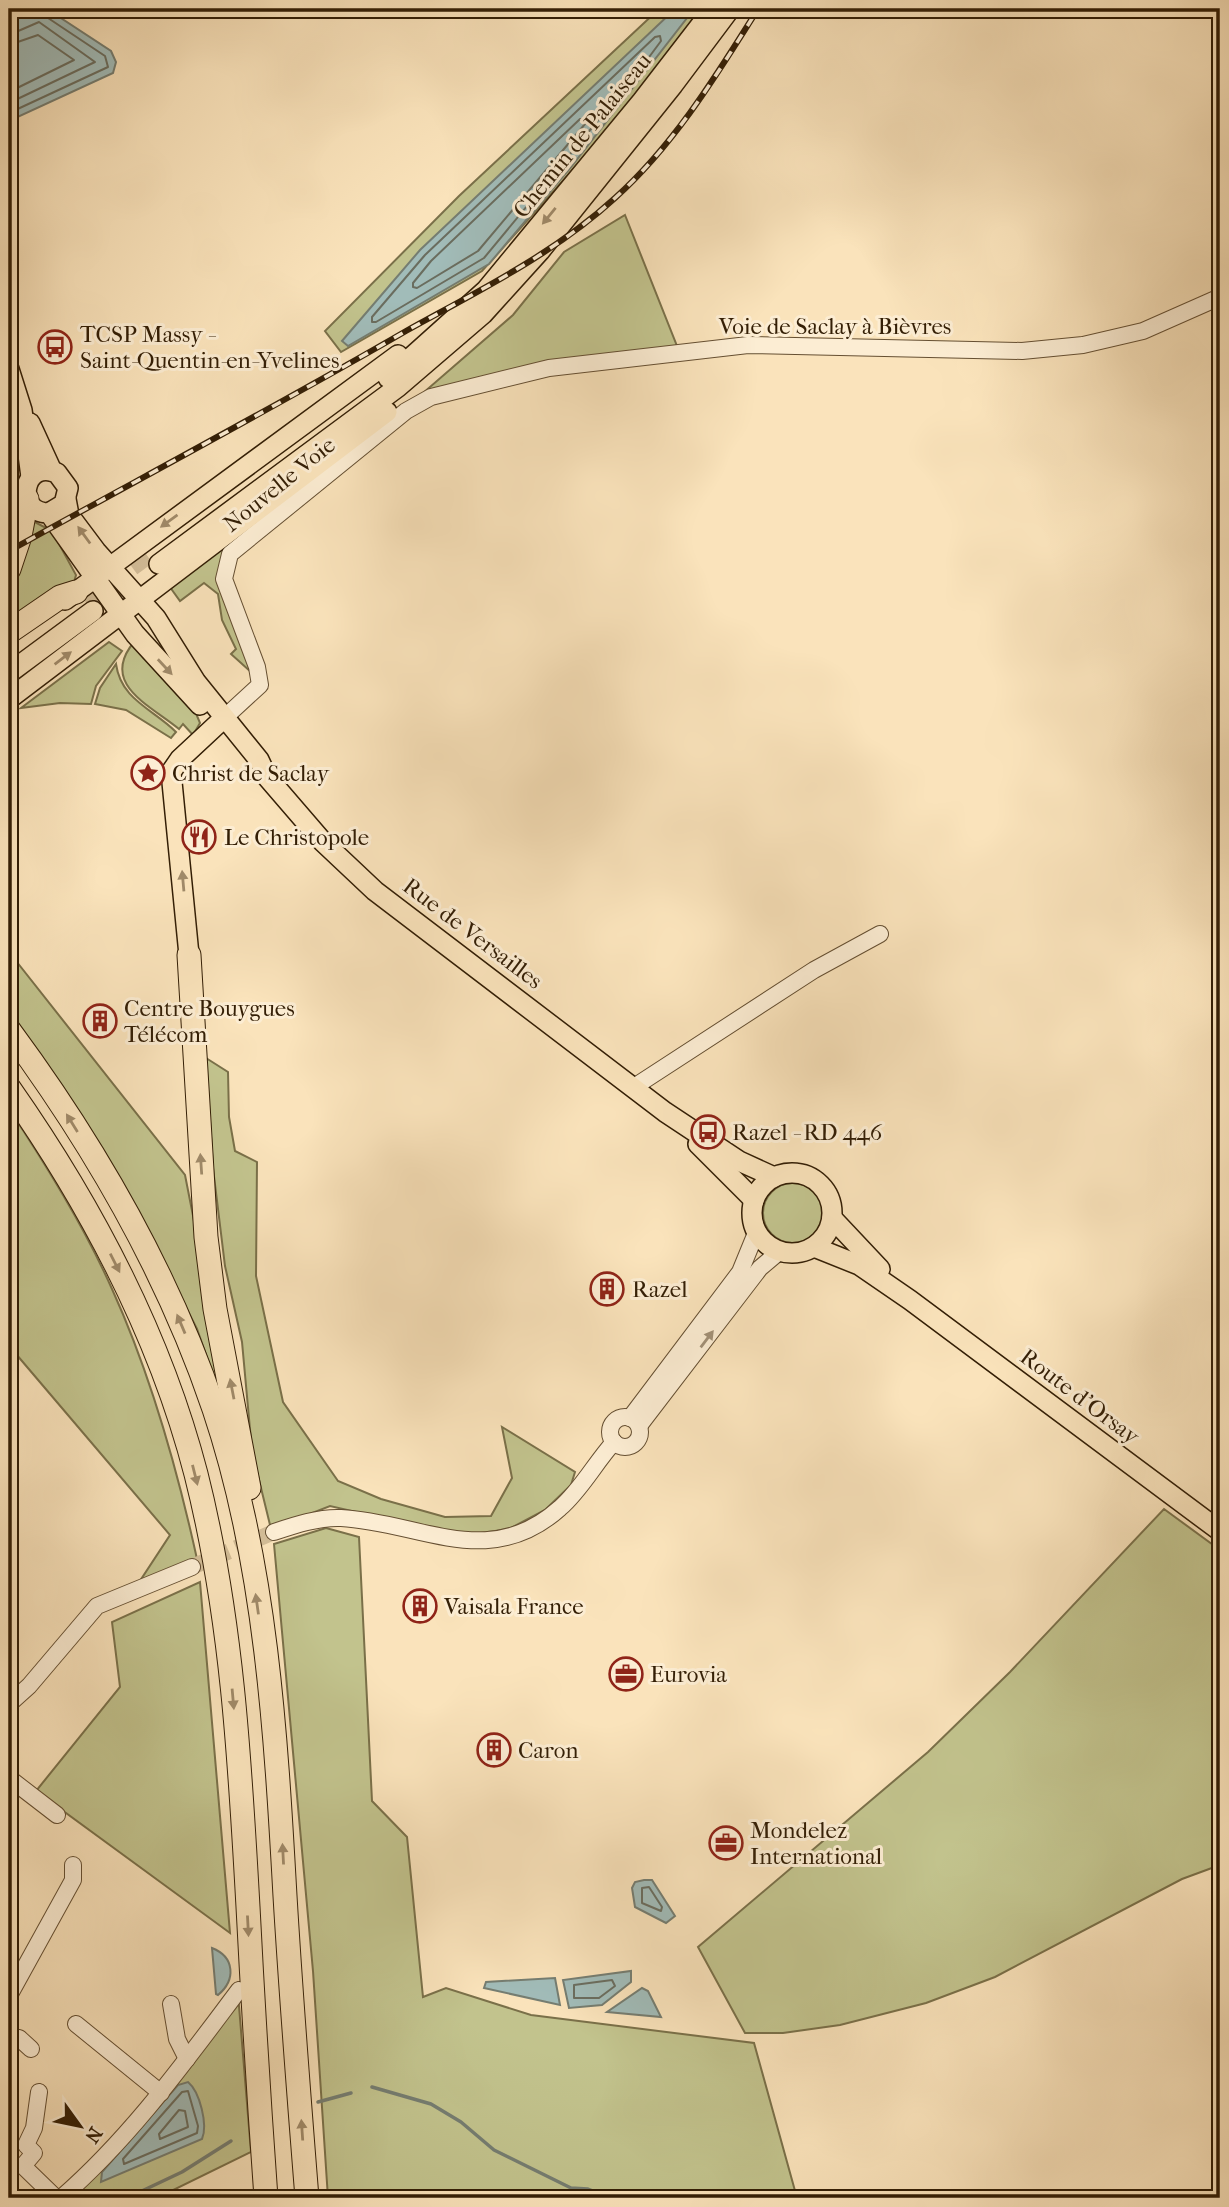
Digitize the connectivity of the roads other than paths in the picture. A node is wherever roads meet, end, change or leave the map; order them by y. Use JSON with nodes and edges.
{"nodes":[{"id":1,"x":713,"y":9,"type":"edge"},
{"id":2,"x":730,"y":9,"type":"edge"},
{"id":3,"x":540,"y":251,"type":"junction"},
{"id":4,"x":486,"y":290,"type":"junction"},
{"id":5,"x":1220,"y":297,"type":"edge"},
{"id":6,"x":9,"y":369,"type":"edge"},
{"id":7,"x":22,"y":410,"type":"junction"},
{"id":8,"x":406,"y":411,"type":"joint"},
{"id":9,"x":52,"y":471,"type":"junction"},
{"id":10,"x":31,"y":477,"type":"junction"},
{"id":11,"x":26,"y":499,"type":"junction"},
{"id":12,"x":66,"y":499,"type":"junction"},
{"id":13,"x":49,"y":513,"type":"junction"},
{"id":14,"x":110,"y":565,"type":"junction"},
{"id":15,"x":9,"y":569,"type":"edge"},
{"id":16,"x":87,"y":595,"type":"junction"},
{"id":17,"x":140,"y":599,"type":"junction"},
{"id":18,"x":120,"y":615,"type":"junction"},
{"id":19,"x":9,"y":632,"type":"edge"},
{"id":20,"x":9,"y":641,"type":"edge"},
{"id":21,"x":9,"y":657,"type":"edge"},
{"id":22,"x":9,"y":673,"type":"edge"},
{"id":23,"x":9,"y":699,"type":"edge"},
{"id":24,"x":219,"y":722,"type":"junction"},
{"id":25,"x":880,"y":934,"type":"dead end"},
{"id":26,"x":188,"y":952,"type":"joint"},
{"id":27,"x":9,"y":1030,"type":"edge"},
{"id":28,"x":634,"y":1087,"type":"junction"},
{"id":29,"x":9,"y":1088,"type":"edge"},
{"id":30,"x":665,"y":1111,"type":"junction"},
{"id":31,"x":774,"y":1177,"type":"junction"},
{"id":32,"x":754,"y":1200,"type":"junction"},
{"id":33,"x":832,"y":1218,"type":"junction"},
{"id":34,"x":757,"y":1233,"type":"junction"},
{"id":35,"x":814,"y":1247,"type":"junction"},
{"id":36,"x":779,"y":1252,"type":"junction"},
{"id":37,"x":910,"y":1300,"type":"junction"},
{"id":38,"x":635,"y":1422,"type":"junction"},
{"id":39,"x":614,"y":1443,"type":"junction"},
{"id":40,"x":1220,"y":1531,"type":"edge"},
{"id":41,"x":274,"y":1532,"type":"tunnel mouth"},
{"id":42,"x":250,"y":1553,"type":"junction"},
{"id":43,"x":192,"y":1566,"type":"tunnel mouth"},
{"id":44,"x":9,"y":1704,"type":"edge"},
{"id":45,"x":9,"y":1778,"type":"edge"},
{"id":46,"x":57,"y":1815,"type":"dead end"},
{"id":47,"x":73,"y":1865,"type":"dead end"},
{"id":48,"x":239,"y":1990,"type":"dead end"},
{"id":49,"x":9,"y":1996,"type":"edge"},
{"id":50,"x":171,"y":2004,"type":"dead end"},
{"id":51,"x":76,"y":2024,"type":"dead end"},
{"id":52,"x":9,"y":2036,"type":"edge"},
{"id":53,"x":30,"y":2049,"type":"dead end"},
{"id":54,"x":187,"y":2059,"type":"junction"},
{"id":55,"x":39,"y":2092,"type":"dead end"},
{"id":56,"x":161,"y":2093,"type":"junction"},
{"id":57,"x":59,"y":2198,"type":"edge"},
{"id":58,"x":266,"y":2198,"type":"edge"},
{"id":59,"x":307,"y":2198,"type":"edge"}],
"edges":[{"from":1,"to":4,"type":"main road","name":"Chemin de Palaiseau","one_way":true},
{"from":2,"to":3,"type":"main road","name":"Chemin de Palaiseau"},
{"from":3,"to":4,"type":"main road"},
{"from":3,"to":17,"type":"main road"},
{"from":4,"to":14,"type":"main road","one_way":true},
{"from":5,"to":8,"type":"street","name":"Voie de Saclay à Bièvres"},
{"from":6,"to":7,"type":"main road"},
{"from":7,"to":9,"type":"main road"},
{"from":7,"to":10,"type":"main road"},
{"from":8,"to":24,"type":"street","name":"Nouvelle Voie"},
{"from":9,"to":10,"type":"main road"},
{"from":9,"to":12,"type":"main road"},
{"from":10,"to":11,"type":"main road"},
{"from":11,"to":13,"type":"main road"},
{"from":11,"to":15,"type":"highway"},
{"from":12,"to":13,"type":"main road"},
{"from":14,"to":12,"type":"main road","name":"Rue de Versailles","one_way":true},
{"from":13,"to":16,"type":"main road","name":"Rue de Versailles"},
{"from":14,"to":16,"type":"main road"},
{"from":14,"to":17,"type":"main road","name":"Rue de Versailles"},
{"from":16,"to":18,"type":"main road","name":"Rue de Versailles"},
{"from":16,"to":19,"type":"highway"},
{"from":16,"to":20,"type":"main road"},
{"from":16,"to":21,"type":"main road"},
{"from":16,"to":22,"type":"main road"},
{"from":17,"to":18,"type":"main road"},
{"from":17,"to":24,"type":"main road","name":"Rue de Versailles"},
{"from":23,"to":18,"type":"main road","one_way":true},
{"from":18,"to":24,"type":"main road","name":"Rue de Versailles","one_way":true},
{"from":26,"to":24,"type":"main road","one_way":true},
{"from":24,"to":28,"type":"main road","name":"Rue de Versailles"},
{"from":25,"to":28,"type":"street"},
{"from":42,"to":26,"type":"highway","one_way":true},
{"from":42,"to":27,"type":"highway","one_way":true},
{"from":28,"to":30,"type":"main road","name":"Rue de Versailles"},
{"from":29,"to":58,"type":"highway","one_way":true},
{"from":30,"to":31,"type":"main road","name":"Rue de Versailles"},
{"from":30,"to":32,"type":"main road","name":"Rue de Versailles"},
{"from":31,"to":32,"type":"main road"},
{"from":31,"to":33,"type":"main road"},
{"from":32,"to":34,"type":"main road"},
{"from":33,"to":35,"type":"main road"},
{"from":33,"to":37,"type":"main road","name":"Route d'Orsay"},
{"from":34,"to":36,"type":"main road"},
{"from":34,"to":38,"type":"street"},
{"from":35,"to":36,"type":"main road"},
{"from":35,"to":37,"type":"main road","name":"Route d'Orsay"},
{"from":38,"to":36,"type":"street","one_way":true},
{"from":37,"to":40,"type":"main road","name":"Route d'Orsay"},
{"from":38,"to":39,"type":"street"},
{"from":38,"to":39,"type":"street"},
{"from":39,"to":41,"type":"street"},
{"from":59,"to":42,"type":"highway","one_way":true},
{"from":43,"to":44,"type":"street"},
{"from":45,"to":46,"type":"street"},
{"from":47,"to":49,"type":"street"},
{"from":48,"to":54,"type":"street"},
{"from":50,"to":54,"type":"street"},
{"from":51,"to":56,"type":"street"},
{"from":52,"to":53,"type":"street"},
{"from":54,"to":56,"type":"street"},
{"from":55,"to":57,"type":"street"},
{"from":56,"to":57,"type":"street"}]}
